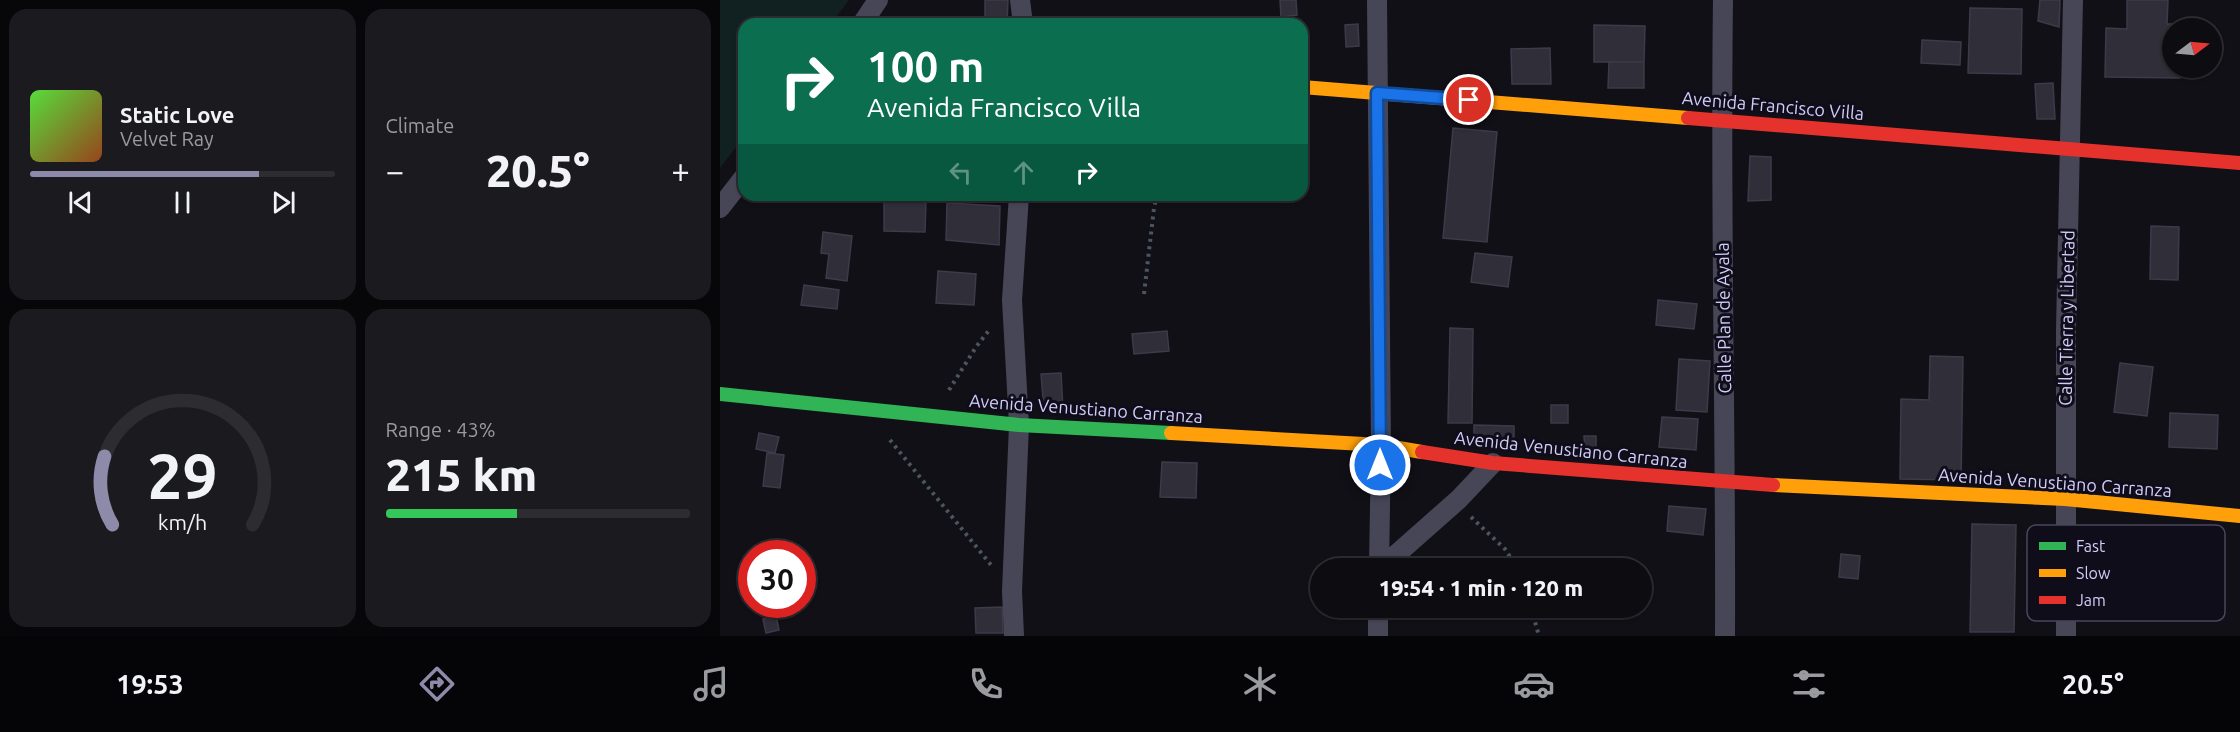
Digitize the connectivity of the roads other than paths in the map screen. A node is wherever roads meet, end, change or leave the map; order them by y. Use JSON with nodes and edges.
{"nodes":[{"id":1,"x":878,"y":0,"type":"edge"},
{"id":2,"x":1020,"y":0,"type":"edge"},
{"id":3,"x":1377,"y":0,"type":"edge"},
{"id":4,"x":1723,"y":0,"type":"edge"},
{"id":5,"x":2073,"y":0,"type":"edge"},
{"id":6,"x":866,"y":18,"type":"edge"},
{"id":7,"x":1022,"y":18,"type":"edge"},
{"id":8,"x":1308,"y":87,"type":"edge"},
{"id":9,"x":1377,"y":93,"type":"junction"},
{"id":10,"x":1721,"y":120,"type":"junction"},
{"id":11,"x":2069,"y":149,"type":"junction"},
{"id":12,"x":2240,"y":163,"type":"edge"},
{"id":13,"x":738,"y":185,"type":"edge"},
{"id":14,"x":1019,"y":201,"type":"edge"},
{"id":15,"x":720,"y":208,"type":"edge"},
{"id":16,"x":720,"y":394,"type":"edge"},
{"id":17,"x":1018,"y":425,"type":"junction"},
{"id":18,"x":1381,"y":445,"type":"junction"},
{"id":19,"x":1493,"y":463,"type":"junction"},
{"id":20,"x":1726,"y":483,"type":"junction"},
{"id":21,"x":2065,"y":499,"type":"junction"},
{"id":22,"x":2240,"y":516,"type":"edge"},
{"id":23,"x":2065,"y":525,"type":"edge"},
{"id":24,"x":1380,"y":558,"type":"edge"},
{"id":25,"x":1391,"y":558,"type":"edge"},
{"id":26,"x":1378,"y":618,"type":"edge"},
{"id":27,"x":2066,"y":621,"type":"edge"},
{"id":28,"x":1014,"y":636,"type":"edge"},
{"id":29,"x":1378,"y":636,"type":"edge"},
{"id":30,"x":1725,"y":636,"type":"edge"},
{"id":31,"x":2066,"y":636,"type":"edge"}],
"edges":[{"from":1,"to":6,"type":"street"},
{"from":2,"to":7,"type":"street"},
{"from":3,"to":9,"type":"street"},
{"from":4,"to":10,"type":"street","name":"Calle Plan de Ayala"},
{"from":5,"to":11,"type":"street","name":"Calle Tierra y Libertad"},
{"from":8,"to":9,"type":"street","name":"Avenida Francisco Villa"},
{"from":9,"to":10,"type":"street","name":"Avenida Francisco Villa"},
{"from":9,"to":18,"type":"street"},
{"from":10,"to":11,"type":"street","name":"Avenida Francisco Villa"},
{"from":10,"to":20,"type":"street","name":"Calle Plan de Ayala"},
{"from":11,"to":12,"type":"street","name":"Avenida Francisco Villa"},
{"from":11,"to":21,"type":"street","name":"Calle Tierra y Libertad"},
{"from":13,"to":15,"type":"street"},
{"from":14,"to":17,"type":"street"},
{"from":16,"to":17,"type":"street","name":"Avenida Venustiano Carranza"},
{"from":17,"to":18,"type":"street","name":"Avenida Venustiano Carranza"},
{"from":17,"to":28,"type":"street"},
{"from":18,"to":19,"type":"street","name":"Avenida Venustiano Carranza"},
{"from":18,"to":24,"type":"street"},
{"from":19,"to":20,"type":"street","name":"Avenida Venustiano Carranza"},
{"from":19,"to":25,"type":"street"},
{"from":20,"to":21,"type":"street","name":"Avenida Venustiano Carranza"},
{"from":20,"to":30,"type":"street","name":"Calle Plan de Ayala"},
{"from":21,"to":22,"type":"street","name":"Avenida Venustiano Carranza"},
{"from":21,"to":23,"type":"street","name":"Calle Tierra y Libertad"},
{"from":26,"to":29,"type":"street"},
{"from":27,"to":31,"type":"street","name":"Calle Tierra y Libertad"}]}
